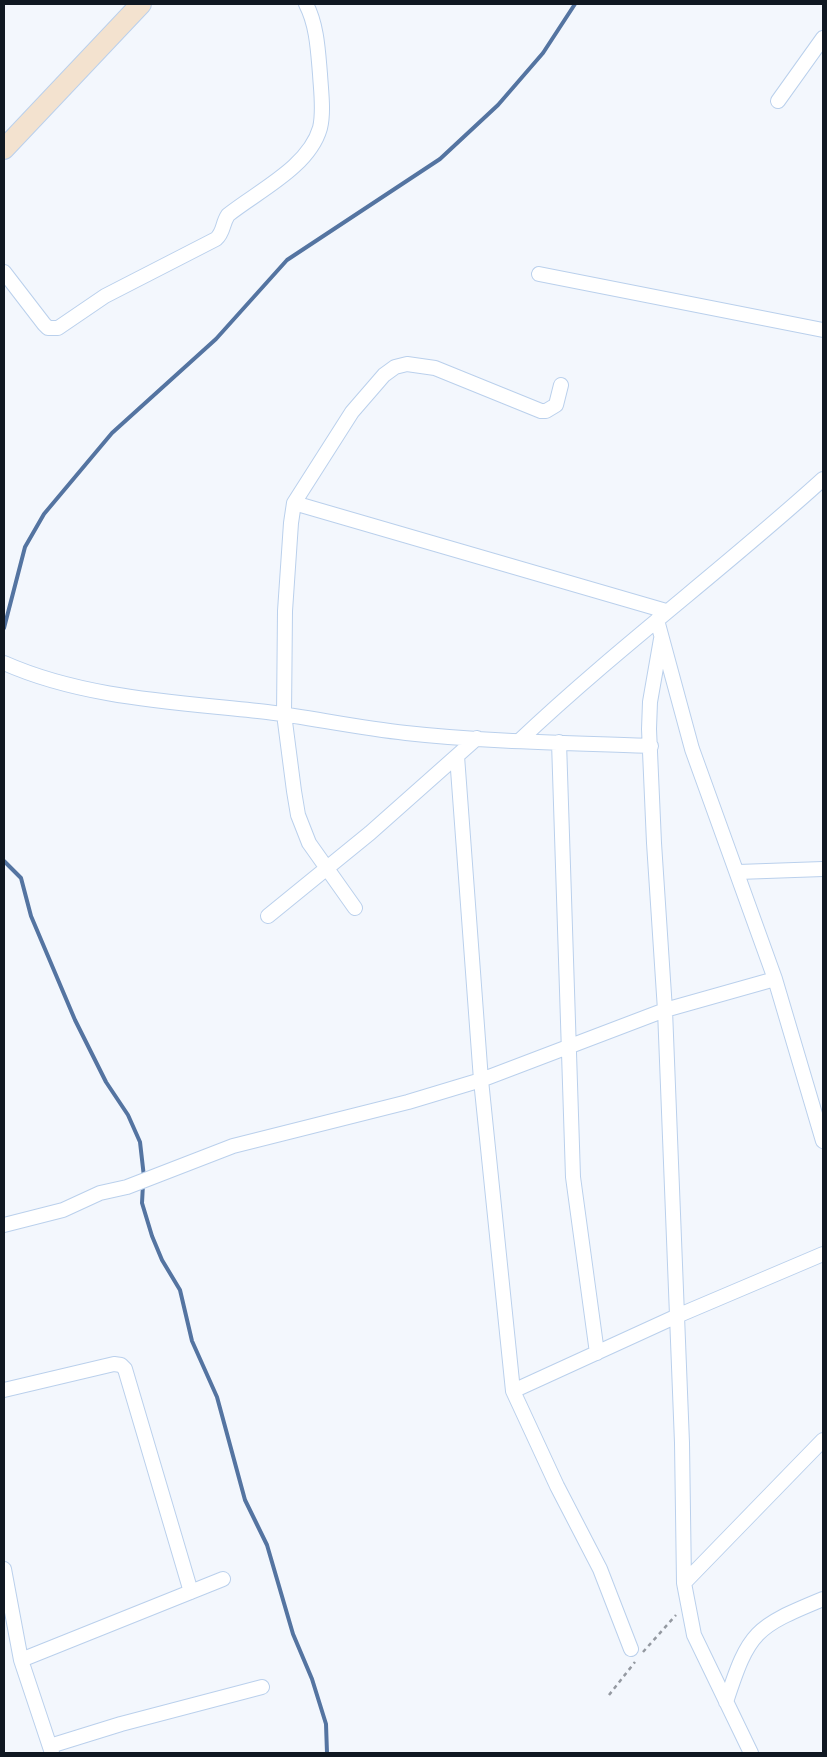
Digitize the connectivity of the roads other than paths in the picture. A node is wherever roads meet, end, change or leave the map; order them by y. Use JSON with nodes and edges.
{"nodes":[{"id":1,"x":141,"y":4,"type":"edge"},
{"id":2,"x":306,"y":4,"type":"edge"},
{"id":3,"x":823,"y":38,"type":"edge"},
{"id":4,"x":778,"y":101,"type":"dead end"},
{"id":5,"x":4,"y":149,"type":"edge"},
{"id":6,"x":4,"y":272,"type":"edge"},
{"id":7,"x":539,"y":274,"type":"dead end"},
{"id":8,"x":823,"y":330,"type":"edge"},
{"id":9,"x":561,"y":385,"type":"dead end"},
{"id":10,"x":823,"y":479,"type":"edge"},
{"id":11,"x":294,"y":503,"type":"junction"},
{"id":12,"x":661,"y":615,"type":"junction"},
{"id":13,"x":661,"y":638,"type":"junction"},
{"id":14,"x":4,"y":663,"type":"edge"},
{"id":15,"x":284,"y":714,"type":"junction"},
{"id":16,"x":477,"y":738,"type":"junction"},
{"id":17,"x":519,"y":741,"type":"junction"},
{"id":18,"x":559,"y":742,"type":"junction"},
{"id":19,"x":651,"y":746,"type":"junction"},
{"id":20,"x":457,"y":756,"type":"junction"},
{"id":21,"x":328,"y":868,"type":"junction"},
{"id":22,"x":823,"y":868,"type":"edge"},
{"id":23,"x":738,"y":872,"type":"junction"},
{"id":24,"x":355,"y":908,"type":"dead end"},
{"id":25,"x":268,"y":916,"type":"dead end"},
{"id":26,"x":775,"y":979,"type":"junction"},
{"id":27,"x":665,"y":1010,"type":"junction"},
{"id":28,"x":570,"y":1048,"type":"junction"},
{"id":29,"x":481,"y":1080,"type":"junction"},
{"id":30,"x":823,"y":1141,"type":"edge"},
{"id":31,"x":4,"y":1225,"type":"edge"},
{"id":32,"x":823,"y":1254,"type":"edge"},
{"id":33,"x":677,"y":1316,"type":"junction"},
{"id":34,"x":597,"y":1352,"type":"junction"},
{"id":35,"x":4,"y":1390,"type":"edge"},
{"id":36,"x":513,"y":1391,"type":"junction"},
{"id":37,"x":823,"y":1440,"type":"edge"},
{"id":38,"x":4,"y":1569,"type":"edge"},
{"id":39,"x":223,"y":1579,"type":"dead end"},
{"id":40,"x":684,"y":1583,"type":"junction"},
{"id":41,"x":191,"y":1592,"type":"junction"},
{"id":42,"x":823,"y":1599,"type":"edge"},
{"id":43,"x":631,"y":1649,"type":"dead end"},
{"id":44,"x":22,"y":1660,"type":"junction"},
{"id":45,"x":262,"y":1688,"type":"dead end"},
{"id":46,"x":726,"y":1702,"type":"junction"},
{"id":47,"x":51,"y":1750,"type":"edge"},
{"id":48,"x":751,"y":1753,"type":"edge"}],
"edges":[{"from":1,"to":5,"type":"street"},
{"from":2,"to":6,"type":"street"},
{"from":3,"to":4,"type":"street"},
{"from":7,"to":8,"type":"street"},
{"from":9,"to":11,"type":"street"},
{"from":10,"to":12,"type":"street"},
{"from":11,"to":12,"type":"street"},
{"from":11,"to":15,"type":"street"},
{"from":12,"to":13,"type":"street"},
{"from":12,"to":17,"type":"street"},
{"from":13,"to":19,"type":"street"},
{"from":13,"to":23,"type":"street"},
{"from":14,"to":15,"type":"street"},
{"from":15,"to":16,"type":"street"},
{"from":15,"to":21,"type":"street"},
{"from":16,"to":17,"type":"street"},
{"from":16,"to":20,"type":"street"},
{"from":17,"to":18,"type":"street"},
{"from":18,"to":19,"type":"street"},
{"from":18,"to":28,"type":"street"},
{"from":19,"to":27,"type":"street"},
{"from":20,"to":21,"type":"street"},
{"from":20,"to":29,"type":"street"},
{"from":21,"to":24,"type":"street"},
{"from":21,"to":25,"type":"street"},
{"from":22,"to":23,"type":"street"},
{"from":23,"to":26,"type":"street"},
{"from":26,"to":27,"type":"street"},
{"from":26,"to":30,"type":"street"},
{"from":27,"to":28,"type":"street"},
{"from":27,"to":33,"type":"street"},
{"from":28,"to":29,"type":"street"},
{"from":28,"to":34,"type":"street"},
{"from":29,"to":31,"type":"street"},
{"from":29,"to":36,"type":"street"},
{"from":32,"to":33,"type":"street"},
{"from":33,"to":34,"type":"street"},
{"from":33,"to":40,"type":"street"},
{"from":34,"to":36,"type":"street"},
{"from":35,"to":41,"type":"street"},
{"from":36,"to":43,"type":"street"},
{"from":37,"to":40,"type":"street"},
{"from":38,"to":44,"type":"street"},
{"from":39,"to":41,"type":"street"},
{"from":40,"to":46,"type":"street"},
{"from":41,"to":44,"type":"street"},
{"from":42,"to":46,"type":"street"},
{"from":44,"to":47,"type":"street"},
{"from":45,"to":47,"type":"street"},
{"from":46,"to":48,"type":"street"}]}
